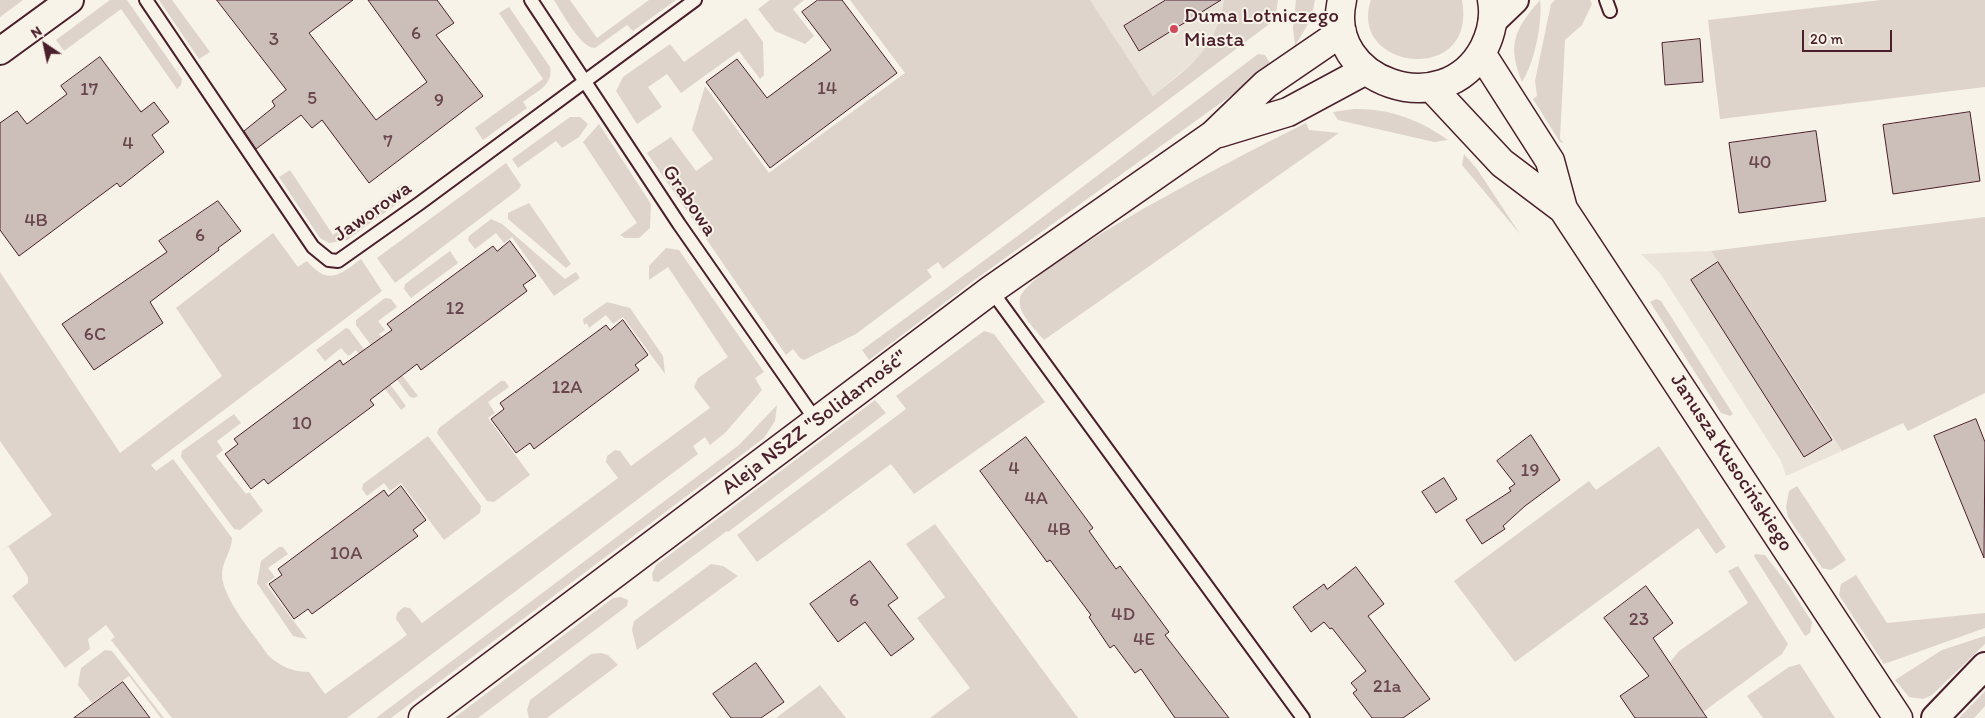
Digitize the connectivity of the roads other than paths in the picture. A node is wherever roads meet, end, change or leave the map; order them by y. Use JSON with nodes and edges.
{"nodes":[{"id":1,"x":70,"y":0,"type":"edge"},
{"id":2,"x":146,"y":0,"type":"edge"},
{"id":3,"x":531,"y":0,"type":"edge"},
{"id":4,"x":695,"y":0,"type":"edge"},
{"id":5,"x":1342,"y":0,"type":"edge"},
{"id":6,"x":1514,"y":0,"type":"edge"},
{"id":7,"x":1492,"y":11,"type":"edge"},
{"id":8,"x":1342,"y":32,"type":"junction"},
{"id":9,"x":0,"y":52,"type":"edge"},
{"id":10,"x":1481,"y":54,"type":"junction"},
{"id":11,"x":1366,"y":70,"type":"junction"},
{"id":12,"x":585,"y":81,"type":"junction"},
{"id":13,"x":1432,"y":88,"type":"junction"},
{"id":14,"x":1213,"y":135,"type":"junction"},
{"id":15,"x":1563,"y":209,"type":"junction"},
{"id":16,"x":992,"y":290,"type":"junction"},
{"id":17,"x":817,"y":422,"type":"junction"},
{"id":18,"x":1985,"y":666,"type":"edge"},
{"id":19,"x":424,"y":718,"type":"edge"},
{"id":20,"x":1303,"y":718,"type":"edge"},
{"id":21,"x":1898,"y":718,"type":"edge"},
{"id":22,"x":1935,"y":718,"type":"edge"}],
"edges":[{"from":1,"to":9,"type":"street"},
{"from":2,"to":12,"type":"lane","name":"Jaworowa"},
{"from":3,"to":12,"type":"lane","name":"Grabowa"},
{"from":4,"to":12,"type":"lane","name":"Jaworowa"},
{"from":5,"to":8,"type":"street"},
{"from":6,"to":7,"type":"street"},
{"from":7,"to":10,"type":"street"},
{"from":8,"to":11,"type":"street"},
{"from":8,"to":14,"type":"street","name":"Aleja NSZZ \"Solidarność\""},
{"from":10,"to":13,"type":"street"},
{"from":10,"to":15,"type":"street","name":"Janusza Kusocińskiego"},
{"from":11,"to":13,"type":"street"},
{"from":11,"to":14,"type":"street","name":"Aleja NSZZ \"Solidarność\""},
{"from":12,"to":17,"type":"lane","name":"Grabowa"},
{"from":13,"to":15,"type":"street","name":"Janusza Kusocińskiego"},
{"from":14,"to":16,"type":"street","name":"Aleja NSZZ \"Solidarność\""},
{"from":15,"to":21,"type":"street","name":"Janusza Kusocińskiego"},
{"from":16,"to":17,"type":"street","name":"Aleja NSZZ \"Solidarność\""},
{"from":16,"to":20,"type":"lane"},
{"from":17,"to":19,"type":"street","name":"Aleja NSZZ \"Solidarność\""},
{"from":18,"to":22,"type":"street"}]}
